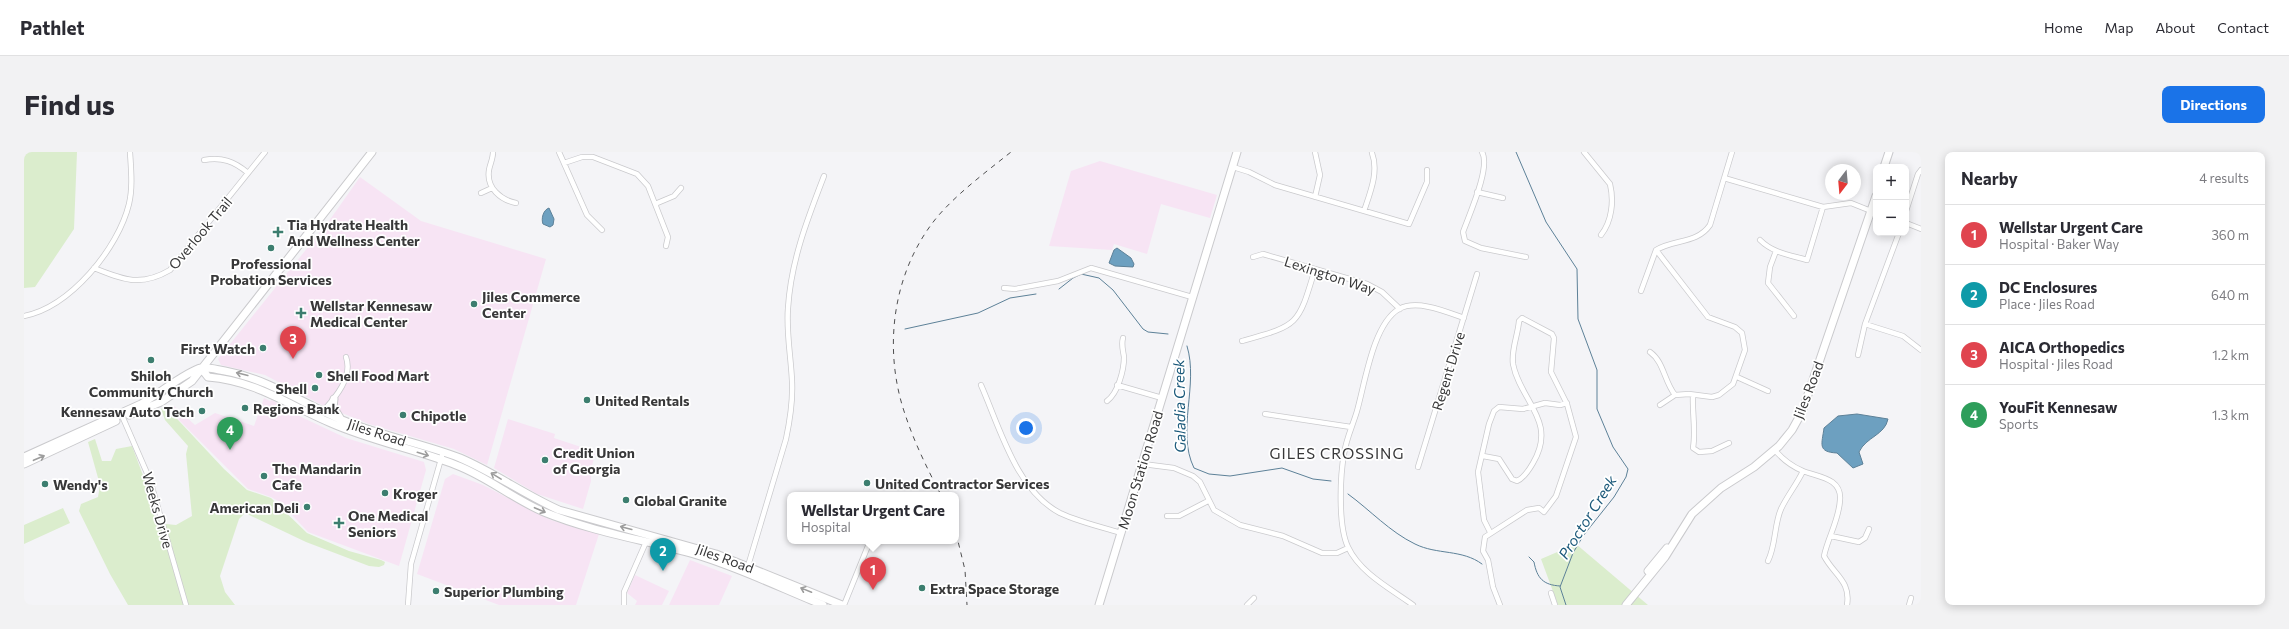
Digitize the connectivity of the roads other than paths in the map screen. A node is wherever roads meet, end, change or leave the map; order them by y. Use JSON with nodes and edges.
{"nodes":[{"id":1,"x":130,"y":152,"type":"edge"},
{"id":2,"x":265,"y":152,"type":"edge"},
{"id":3,"x":372,"y":152,"type":"edge"},
{"id":4,"x":494,"y":152,"type":"edge"},
{"id":5,"x":559,"y":152,"type":"edge"},
{"id":6,"x":1237,"y":152,"type":"edge"},
{"id":7,"x":1315,"y":152,"type":"edge"},
{"id":8,"x":1482,"y":152,"type":"edge"},
{"id":9,"x":1584,"y":152,"type":"edge"},
{"id":10,"x":1732,"y":152,"type":"edge"},
{"id":11,"x":1889,"y":152,"type":"edge"},
{"id":12,"x":1372,"y":153,"type":"dead end"},
{"id":13,"x":204,"y":160,"type":"dead end"},
{"id":14,"x":564,"y":163,"type":"junction"},
{"id":15,"x":1885,"y":164,"type":"edge"},
{"id":16,"x":1233,"y":167,"type":"junction"},
{"id":17,"x":1427,"y":170,"type":"dead end"},
{"id":18,"x":1921,"y":170,"type":"edge"},
{"id":19,"x":248,"y":173,"type":"junction"},
{"id":20,"x":824,"y":176,"type":"dead end"},
{"id":21,"x":1724,"y":178,"type":"junction"},
{"id":22,"x":492,"y":188,"type":"junction"},
{"id":23,"x":681,"y":188,"type":"dead end"},
{"id":24,"x":1477,"y":192,"type":"junction"},
{"id":25,"x":481,"y":193,"type":"dead end"},
{"id":26,"x":1315,"y":197,"type":"junction"},
{"id":27,"x":1503,"y":198,"type":"dead end"},
{"id":28,"x":1909,"y":202,"type":"edge"},
{"id":29,"x":516,"y":203,"type":"dead end"},
{"id":30,"x":655,"y":204,"type":"junction"},
{"id":31,"x":1823,"y":206,"type":"junction"},
{"id":32,"x":1364,"y":211,"type":"junction"},
{"id":33,"x":1873,"y":212,"type":"edge"},
{"id":34,"x":1873,"y":215,"type":"edge"},
{"id":35,"x":1909,"y":224,"type":"edge"},
{"id":36,"x":1921,"y":229,"type":"edge"},
{"id":37,"x":602,"y":230,"type":"dead end"},
{"id":38,"x":1600,"y":235,"type":"dead end"},
{"id":39,"x":1897,"y":236,"type":"edge"},
{"id":40,"x":1760,"y":240,"type":"dead end"},
{"id":41,"x":666,"y":246,"type":"dead end"},
{"id":42,"x":1656,"y":250,"type":"junction"},
{"id":43,"x":1776,"y":251,"type":"junction"},
{"id":44,"x":1253,"y":257,"type":"dead end"},
{"id":45,"x":1526,"y":257,"type":"dead end"},
{"id":46,"x":94,"y":268,"type":"junction"},
{"id":47,"x":1315,"y":270,"type":"junction"},
{"id":48,"x":1477,"y":274,"type":"dead end"},
{"id":49,"x":1004,"y":288,"type":"dead end"},
{"id":50,"x":1641,"y":291,"type":"dead end"},
{"id":51,"x":1192,"y":297,"type":"junction"},
{"id":52,"x":1400,"y":309,"type":"junction"},
{"id":53,"x":24,"y":316,"type":"edge"},
{"id":54,"x":1794,"y":316,"type":"dead end"},
{"id":55,"x":1464,"y":318,"type":"junction"},
{"id":56,"x":1865,"y":324,"type":"junction"},
{"id":57,"x":1123,"y":338,"type":"dead end"},
{"id":58,"x":1242,"y":341,"type":"dead end"},
{"id":59,"x":1921,"y":341,"type":"edge"},
{"id":60,"x":1917,"y":345,"type":"junction"},
{"id":61,"x":1921,"y":350,"type":"edge"},
{"id":62,"x":1650,"y":352,"type":"dead end"},
{"id":63,"x":1858,"y":354,"type":"dead end"},
{"id":64,"x":346,"y":357,"type":"dead end"},
{"id":65,"x":210,"y":359,"type":"junction"},
{"id":66,"x":201,"y":368,"type":"junction"},
{"id":67,"x":220,"y":370,"type":"junction"},
{"id":68,"x":1737,"y":376,"type":"junction"},
{"id":69,"x":981,"y":385,"type":"dead end"},
{"id":70,"x":1117,"y":385,"type":"junction"},
{"id":71,"x":1768,"y":391,"type":"dead end"},
{"id":72,"x":1675,"y":394,"type":"junction"},
{"id":73,"x":1693,"y":395,"type":"junction"},
{"id":74,"x":1162,"y":398,"type":"junction"},
{"id":75,"x":334,"y":399,"type":"junction"},
{"id":76,"x":1107,"y":401,"type":"dead end"},
{"id":77,"x":1567,"y":403,"type":"junction"},
{"id":78,"x":1533,"y":406,"type":"junction"},
{"id":79,"x":1660,"y":406,"type":"dead end"},
{"id":80,"x":323,"y":411,"type":"junction"},
{"id":81,"x":1265,"y":414,"type":"dead end"},
{"id":82,"x":123,"y":418,"type":"junction"},
{"id":83,"x":342,"y":420,"type":"junction"},
{"id":84,"x":1351,"y":427,"type":"junction"},
{"id":85,"x":1729,"y":443,"type":"dead end"},
{"id":86,"x":1774,"y":449,"type":"junction"},
{"id":87,"x":443,"y":452,"type":"junction"},
{"id":88,"x":1483,"y":456,"type":"junction"},
{"id":89,"x":24,"y":457,"type":"edge"},
{"id":90,"x":441,"y":460,"type":"junction"},
{"id":91,"x":24,"y":464,"type":"edge"},
{"id":92,"x":1143,"y":464,"type":"junction"},
{"id":93,"x":1418,"y":467,"type":"dead end"},
{"id":94,"x":1803,"y":471,"type":"junction"},
{"id":95,"x":1208,"y":501,"type":"junction"},
{"id":96,"x":1167,"y":516,"type":"dead end"},
{"id":97,"x":1869,"y":529,"type":"dead end"},
{"id":98,"x":1490,"y":532,"type":"junction"},
{"id":99,"x":1122,"y":533,"type":"junction"},
{"id":100,"x":1830,"y":536,"type":"junction"},
{"id":101,"x":1676,"y":540,"type":"junction"},
{"id":102,"x":646,"y":542,"type":"junction"},
{"id":103,"x":869,"y":544,"type":"edge"},
{"id":104,"x":1348,"y":548,"type":"junction"},
{"id":105,"x":1768,"y":561,"type":"dead end"},
{"id":106,"x":748,"y":566,"type":"junction"},
{"id":107,"x":1552,"y":592,"type":"dead end"},
{"id":108,"x":1254,"y":598,"type":"dead end"},
{"id":109,"x":1911,"y":598,"type":"dead end"},
{"id":110,"x":186,"y":605,"type":"edge"},
{"id":111,"x":408,"y":605,"type":"edge"},
{"id":112,"x":624,"y":605,"type":"edge"},
{"id":113,"x":823,"y":605,"type":"edge"},
{"id":114,"x":843,"y":605,"type":"edge"},
{"id":115,"x":1099,"y":605,"type":"edge"},
{"id":116,"x":1247,"y":605,"type":"edge"},
{"id":117,"x":1413,"y":605,"type":"edge"},
{"id":118,"x":1500,"y":605,"type":"edge"},
{"id":119,"x":1555,"y":605,"type":"edge"},
{"id":120,"x":1620,"y":605,"type":"edge"},
{"id":121,"x":1626,"y":605,"type":"edge"},
{"id":122,"x":1846,"y":605,"type":"edge"},
{"id":123,"x":1909,"y":605,"type":"edge"}],
"edges":[{"from":1,"to":46,"type":"street"},
{"from":2,"to":19,"type":"street","name":"Overlook Trail"},
{"from":3,"to":65,"type":"street"},
{"from":4,"to":22,"type":"street"},
{"from":5,"to":14,"type":"street"},
{"from":6,"to":16,"type":"street","name":"Moon Station Road"},
{"from":7,"to":26,"type":"street"},
{"from":8,"to":24,"type":"street"},
{"from":9,"to":38,"type":"street"},
{"from":10,"to":21,"type":"street"},
{"from":11,"to":15,"type":"street"},
{"from":12,"to":32,"type":"street"},
{"from":13,"to":19,"type":"street"},
{"from":14,"to":30,"type":"street"},
{"from":14,"to":37,"type":"street"},
{"from":16,"to":26,"type":"street"},
{"from":16,"to":51,"type":"street","name":"Moon Station Road"},
{"from":17,"to":32,"type":"street"},
{"from":18,"to":28,"type":"street"},
{"from":19,"to":46,"type":"street","name":"Overlook Trail"},
{"from":20,"to":106,"type":"street"},
{"from":21,"to":31,"type":"street"},
{"from":21,"to":42,"type":"street"},
{"from":22,"to":25,"type":"street"},
{"from":22,"to":29,"type":"street"},
{"from":23,"to":30,"type":"street"},
{"from":24,"to":27,"type":"street"},
{"from":24,"to":45,"type":"street"},
{"from":26,"to":32,"type":"street"},
{"from":30,"to":41,"type":"street"},
{"from":31,"to":33,"type":"street"},
{"from":31,"to":43,"type":"street"},
{"from":34,"to":86,"type":"street","name":"Jiles Road"},
{"from":35,"to":36,"type":"street"},
{"from":39,"to":56,"type":"street"},
{"from":40,"to":43,"type":"street"},
{"from":42,"to":50,"type":"street"},
{"from":42,"to":68,"type":"street"},
{"from":43,"to":54,"type":"street"},
{"from":44,"to":47,"type":"street","name":"Lexington Way"},
{"from":46,"to":53,"type":"street"},
{"from":47,"to":52,"type":"street","name":"Lexington Way"},
{"from":47,"to":58,"type":"street"},
{"from":48,"to":55,"type":"street","name":"Regent Drive"},
{"from":49,"to":51,"type":"street"},
{"from":51,"to":74,"type":"street","name":"Moon Station Road"},
{"from":52,"to":55,"type":"street"},
{"from":52,"to":84,"type":"street"},
{"from":55,"to":93,"type":"street","name":"Regent Drive"},
{"from":56,"to":60,"type":"street"},
{"from":56,"to":63,"type":"street"},
{"from":57,"to":70,"type":"street"},
{"from":59,"to":60,"type":"street"},
{"from":60,"to":61,"type":"street"},
{"from":62,"to":72,"type":"street"},
{"from":64,"to":75,"type":"street"},
{"from":65,"to":66,"type":"street"},
{"from":65,"to":67,"type":"street"},
{"from":66,"to":67,"type":"street","name":"Jiles Road"},
{"from":66,"to":82,"type":"street"},
{"from":66,"to":89,"type":"street"},
{"from":66,"to":90,"type":"street","name":"Jiles Road","one_way":true},
{"from":80,"to":67,"type":"street","name":"Jiles Road","one_way":true},
{"from":68,"to":71,"type":"street"},
{"from":68,"to":73,"type":"street"},
{"from":69,"to":99,"type":"street"},
{"from":70,"to":74,"type":"street"},
{"from":70,"to":76,"type":"street"},
{"from":72,"to":73,"type":"street"},
{"from":72,"to":79,"type":"street"},
{"from":73,"to":85,"type":"street"},
{"from":74,"to":92,"type":"street","name":"Moon Station Road"},
{"from":75,"to":80,"type":"street"},
{"from":75,"to":83,"type":"street"},
{"from":77,"to":78,"type":"street"},
{"from":77,"to":78,"type":"street"},
{"from":77,"to":98,"type":"street"},
{"from":78,"to":88,"type":"street"},
{"from":78,"to":88,"type":"street"},
{"from":80,"to":83,"type":"street","name":"Jiles Road"},
{"from":81,"to":84,"type":"street"},
{"from":91,"to":82,"type":"street","one_way":true},
{"from":82,"to":110,"type":"street","name":"Weeks Drive"},
{"from":83,"to":87,"type":"street","name":"Jiles Road"},
{"from":84,"to":104,"type":"street"},
{"from":86,"to":94,"type":"street"},
{"from":86,"to":101,"type":"street","name":"Jiles Road"},
{"from":87,"to":90,"type":"street"},
{"from":106,"to":87,"type":"street","name":"Jiles Road","one_way":true},
{"from":88,"to":98,"type":"street"},
{"from":90,"to":102,"type":"street","name":"Jiles Road","one_way":true},
{"from":90,"to":111,"type":"street"},
{"from":92,"to":95,"type":"street"},
{"from":92,"to":99,"type":"street","name":"Moon Station Road"},
{"from":94,"to":100,"type":"street"},
{"from":94,"to":105,"type":"street"},
{"from":95,"to":96,"type":"street"},
{"from":95,"to":104,"type":"street"},
{"from":97,"to":100,"type":"street"},
{"from":98,"to":118,"type":"street"},
{"from":99,"to":115,"type":"street","name":"Moon Station Road"},
{"from":100,"to":122,"type":"street"},
{"from":101,"to":120,"type":"street","name":"Jiles Road"},
{"from":101,"to":121,"type":"street","name":"Jiles Road"},
{"from":102,"to":112,"type":"street"},
{"from":102,"to":113,"type":"street","name":"Jiles Road"},
{"from":103,"to":114,"type":"street"},
{"from":104,"to":117,"type":"street"},
{"from":114,"to":106,"type":"street","name":"Jiles Road","one_way":true},
{"from":107,"to":119,"type":"street"},
{"from":108,"to":116,"type":"street"},
{"from":109,"to":123,"type":"street"}]}
